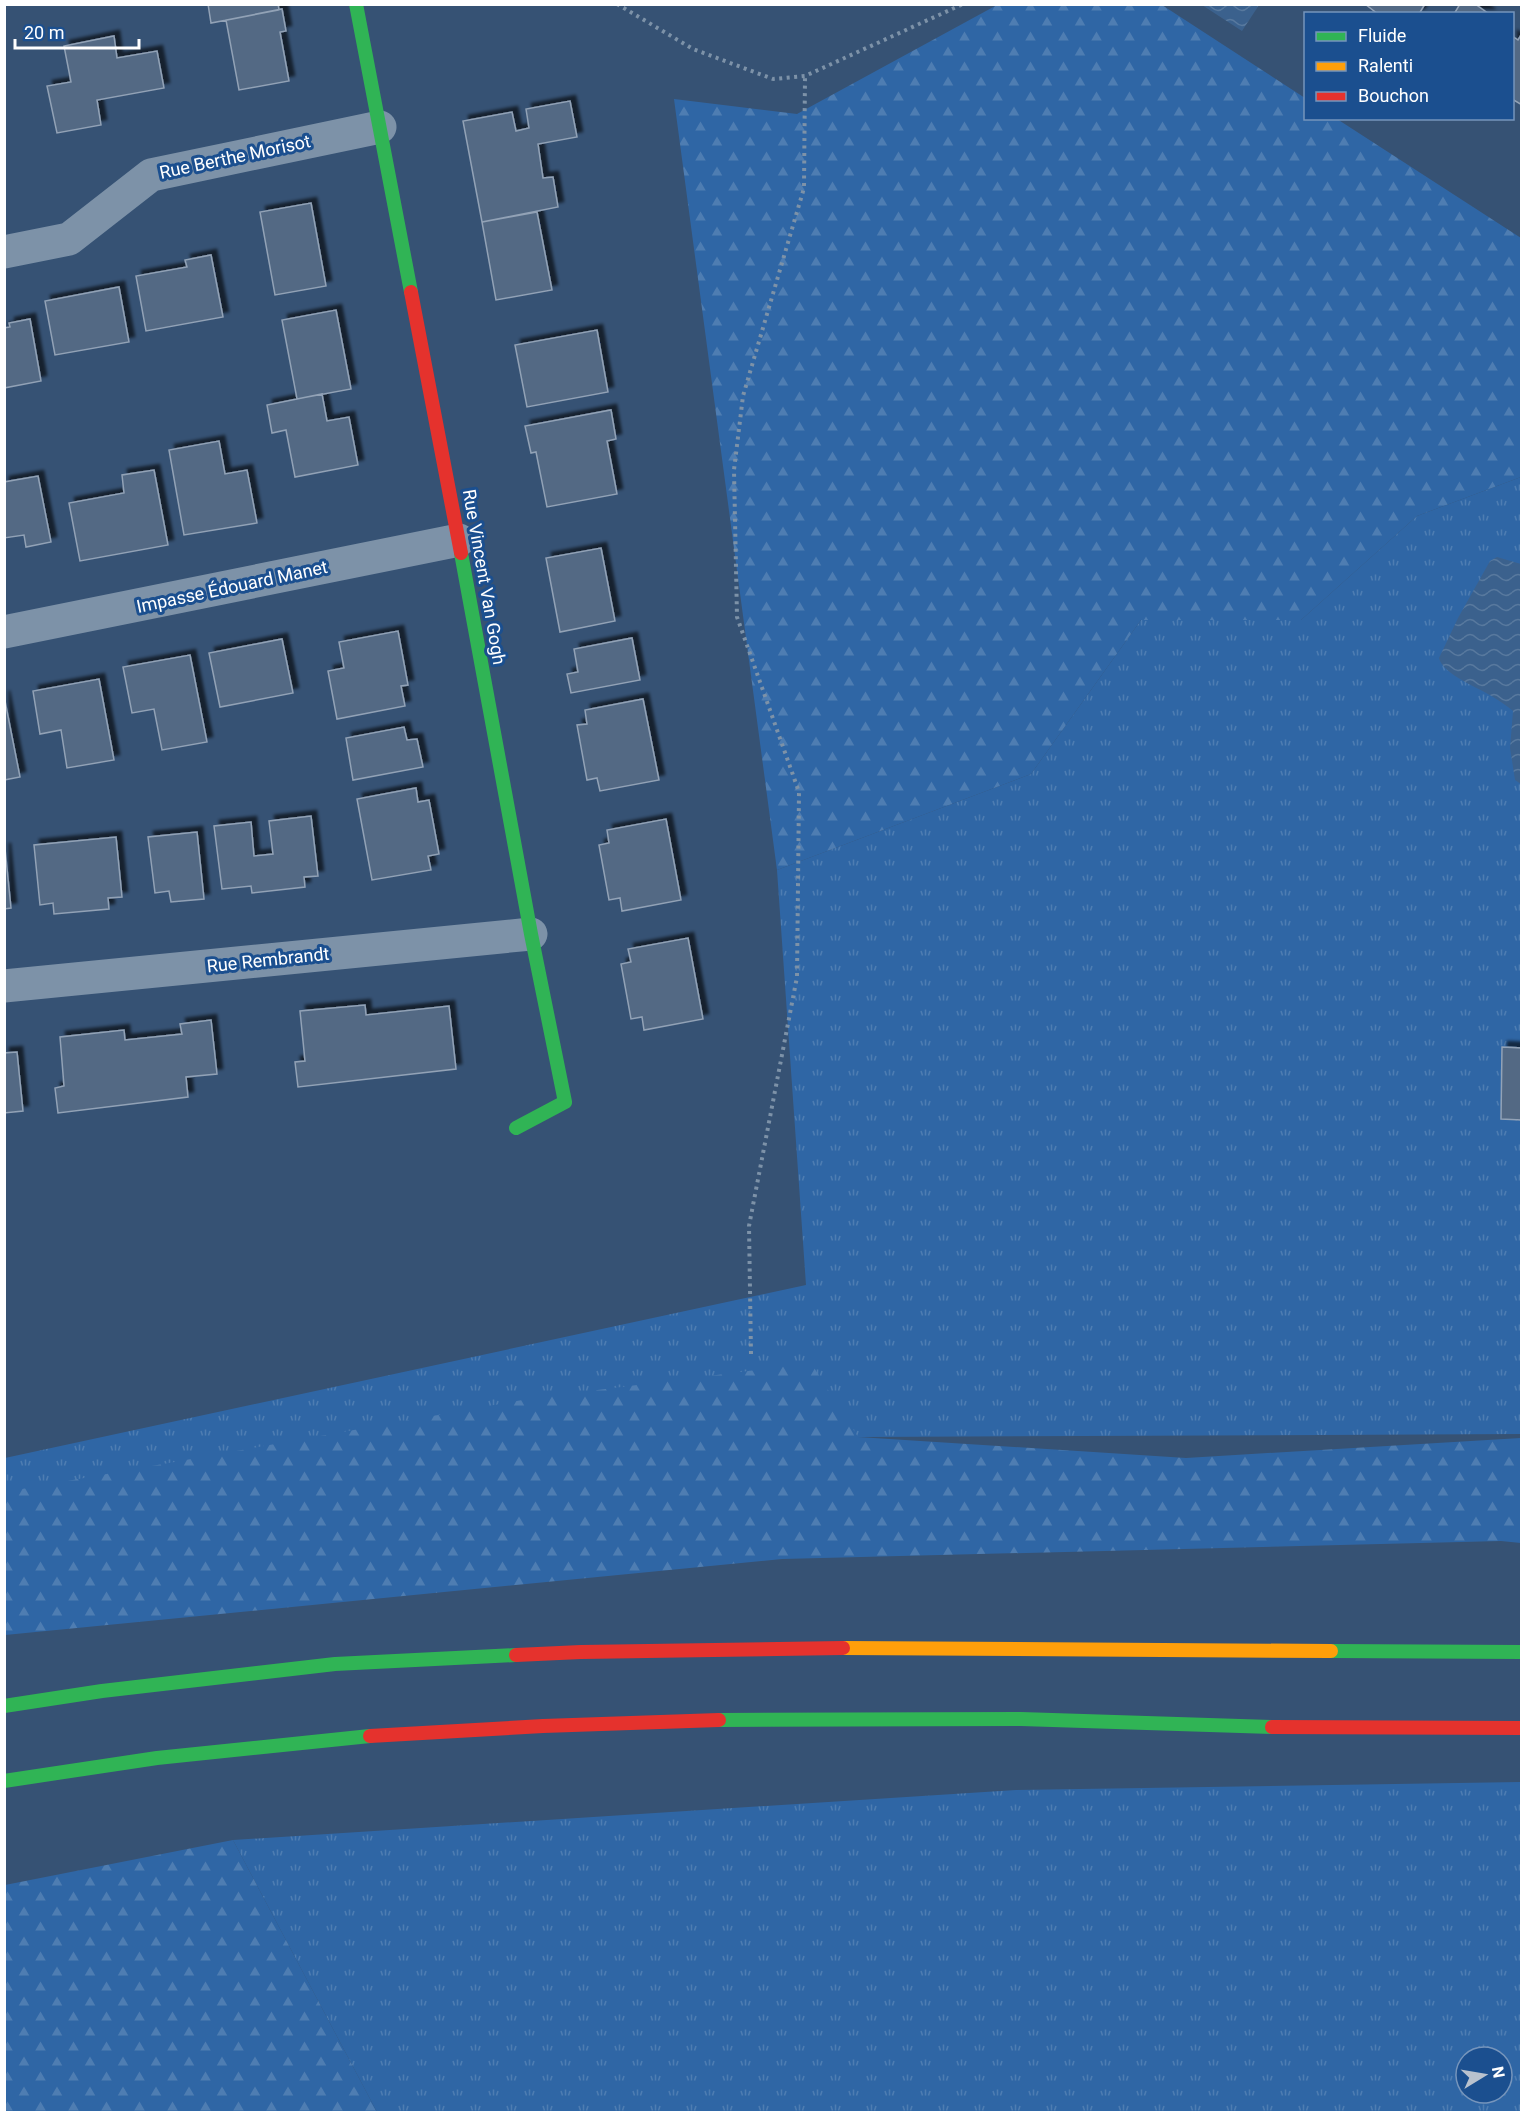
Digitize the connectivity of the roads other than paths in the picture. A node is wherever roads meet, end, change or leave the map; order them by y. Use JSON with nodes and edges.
{"nodes":[{"id":1,"x":356,"y":4,"type":"edge"},
{"id":2,"x":380,"y":127,"type":"junction"},
{"id":3,"x":4,"y":252,"type":"edge"},
{"id":4,"x":459,"y":540,"type":"junction"},
{"id":5,"x":4,"y":632,"type":"edge"},
{"id":6,"x":531,"y":934,"type":"junction"},
{"id":7,"x":4,"y":986,"type":"edge"},
{"id":8,"x":516,"y":1128,"type":"dead end"},
{"id":9,"x":1521,"y":1652,"type":"edge"},
{"id":10,"x":4,"y":1706,"type":"edge"},
{"id":11,"x":1521,"y":1728,"type":"edge"},
{"id":12,"x":4,"y":1781,"type":"edge"}],
"edges":[{"from":1,"to":2,"type":"main road","name":"Rue Vincent Van Gogh"},
{"from":2,"to":3,"type":"street","name":"Rue Berthe Morisot"},
{"from":2,"to":4,"type":"main road","name":"Rue Vincent Van Gogh"},
{"from":4,"to":5,"type":"street","name":"Impasse Édouard Manet"},
{"from":4,"to":6,"type":"main road","name":"Rue Vincent Van Gogh"},
{"from":6,"to":7,"type":"street","name":"Rue Rembrandt"},
{"from":6,"to":8,"type":"main road","name":"Rue Vincent Van Gogh"},
{"from":9,"to":10,"type":"main road"},
{"from":11,"to":12,"type":"main road"}]}
